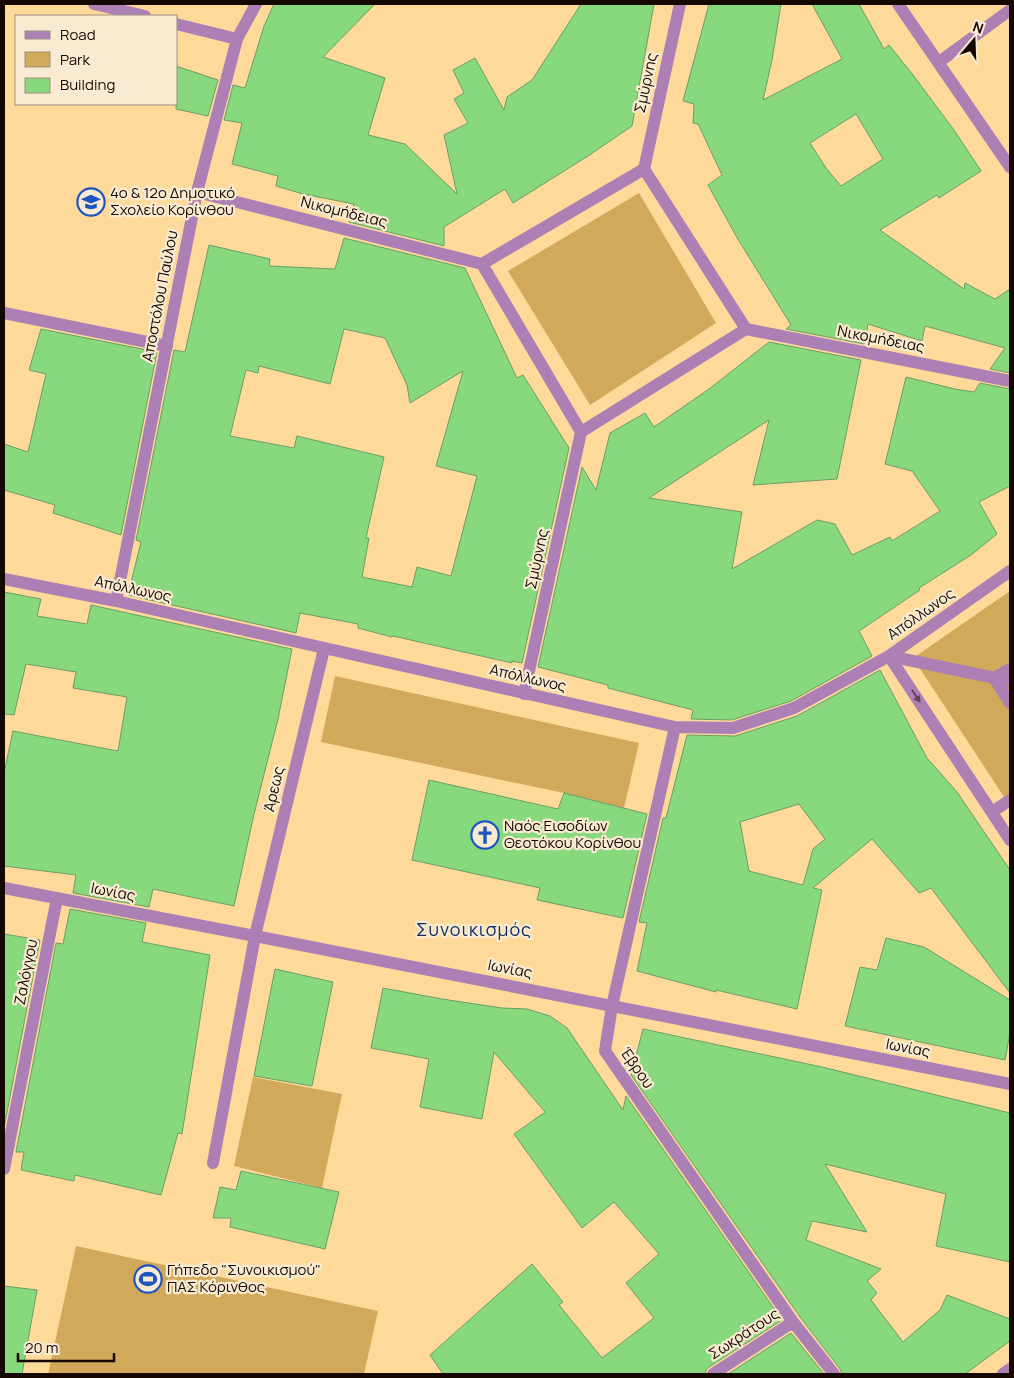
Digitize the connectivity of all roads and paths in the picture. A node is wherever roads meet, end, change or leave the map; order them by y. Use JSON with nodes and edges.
{"nodes":[{"id":1,"x":94,"y":4,"type":"edge"},
{"id":2,"x":256,"y":4,"type":"edge"},
{"id":3,"x":680,"y":4,"type":"edge"},
{"id":4,"x":898,"y":4,"type":"edge"},
{"id":5,"x":1010,"y":10,"type":"edge"},
{"id":6,"x":140,"y":15,"type":"edge"},
{"id":7,"x":178,"y":24,"type":"edge"},
{"id":8,"x":237,"y":39,"type":"junction"},
{"id":9,"x":938,"y":62,"type":"junction"},
{"id":10,"x":1010,"y":167,"type":"edge"},
{"id":11,"x":644,"y":169,"type":"junction"},
{"id":12,"x":198,"y":192,"type":"junction"},
{"id":13,"x":482,"y":264,"type":"junction"},
{"id":14,"x":4,"y":313,"type":"edge"},
{"id":15,"x":746,"y":329,"type":"junction"},
{"id":16,"x":167,"y":346,"type":"junction"},
{"id":17,"x":1010,"y":381,"type":"edge"},
{"id":18,"x":582,"y":432,"type":"junction"},
{"id":19,"x":1010,"y":571,"type":"edge"},
{"id":20,"x":4,"y":579,"type":"edge"},
{"id":21,"x":116,"y":601,"type":"junction"},
{"id":22,"x":324,"y":649,"type":"junction"},
{"id":23,"x":889,"y":656,"type":"junction"},
{"id":24,"x":1010,"y":669,"type":"edge"},
{"id":25,"x":994,"y":678,"type":"junction"},
{"id":26,"x":1010,"y":681,"type":"edge"},
{"id":27,"x":524,"y":694,"type":"junction"},
{"id":28,"x":1010,"y":703,"type":"edge"},
{"id":29,"x":675,"y":728,"type":"junction"},
{"id":30,"x":1010,"y":800,"type":"edge"},
{"id":31,"x":992,"y":812,"type":"junction"},
{"id":32,"x":1010,"y":840,"type":"edge"},
{"id":33,"x":4,"y":888,"type":"edge"},
{"id":34,"x":58,"y":898,"type":"junction"},
{"id":35,"x":255,"y":936,"type":"junction"},
{"id":36,"x":612,"y":1006,"type":"junction"},
{"id":37,"x":1010,"y":1084,"type":"edge"},
{"id":38,"x":213,"y":1163,"type":"dead end"},
{"id":39,"x":4,"y":1169,"type":"edge"},
{"id":40,"x":793,"y":1322,"type":"junction"},
{"id":41,"x":1010,"y":1369,"type":"edge"},
{"id":42,"x":713,"y":1374,"type":"edge"},
{"id":43,"x":834,"y":1374,"type":"edge"},
{"id":44,"x":1003,"y":1374,"type":"edge"}],
"edges":[{"from":1,"to":6,"type":"street"},
{"from":2,"to":8,"type":"street","name":"Αποστόλου Παύλου"},
{"from":3,"to":11,"type":"street","name":"Σμύρνης"},
{"from":4,"to":9,"type":"street"},
{"from":5,"to":9,"type":"street"},
{"from":7,"to":8,"type":"street"},
{"from":8,"to":12,"type":"street","name":"Αποστόλου Παύλου"},
{"from":9,"to":10,"type":"street"},
{"from":11,"to":13,"type":"street"},
{"from":11,"to":15,"type":"street"},
{"from":12,"to":13,"type":"street","name":"Νικομήδειας"},
{"from":12,"to":16,"type":"street","name":"Αποστόλου Παύλου"},
{"from":13,"to":18,"type":"street"},
{"from":14,"to":16,"type":"street"},
{"from":15,"to":17,"type":"street","name":"Νικομήδειας"},
{"from":15,"to":18,"type":"street"},
{"from":16,"to":21,"type":"street","name":"Αποστόλου Παύλου"},
{"from":18,"to":27,"type":"street","name":"Σμύρνης"},
{"from":19,"to":23,"type":"street","name":"Απόλλωνος"},
{"from":20,"to":21,"type":"street","name":"Απόλλωνος"},
{"from":21,"to":22,"type":"street","name":"Απόλλωνος"},
{"from":22,"to":27,"type":"street","name":"Απόλλωνος"},
{"from":22,"to":35,"type":"street","name":"Άρεως"},
{"from":23,"to":25,"type":"street"},
{"from":23,"to":29,"type":"street","name":"Απόλλωνος"},
{"from":23,"to":31,"type":"street","one_way":true},
{"from":24,"to":25,"type":"street"},
{"from":25,"to":26,"type":"street"},
{"from":25,"to":28,"type":"street"},
{"from":27,"to":29,"type":"street","name":"Απόλλωνος"},
{"from":29,"to":36,"type":"street","name":"Έβρου"},
{"from":30,"to":31,"type":"street"},
{"from":31,"to":32,"type":"street"},
{"from":33,"to":34,"type":"street","name":"Ιωνίας"},
{"from":34,"to":35,"type":"street","name":"Ιωνίας"},
{"from":34,"to":39,"type":"street","name":"Ζαλόγγου"},
{"from":35,"to":36,"type":"street","name":"Ιωνίας"},
{"from":35,"to":38,"type":"street","name":"Άρεως"},
{"from":36,"to":37,"type":"street","name":"Ιωνίας"},
{"from":36,"to":40,"type":"street","name":"Έβρου"},
{"from":40,"to":42,"type":"street","name":"Σωκράτους"},
{"from":40,"to":43,"type":"street","name":"Έβρου"},
{"from":41,"to":44,"type":"street"}]}
